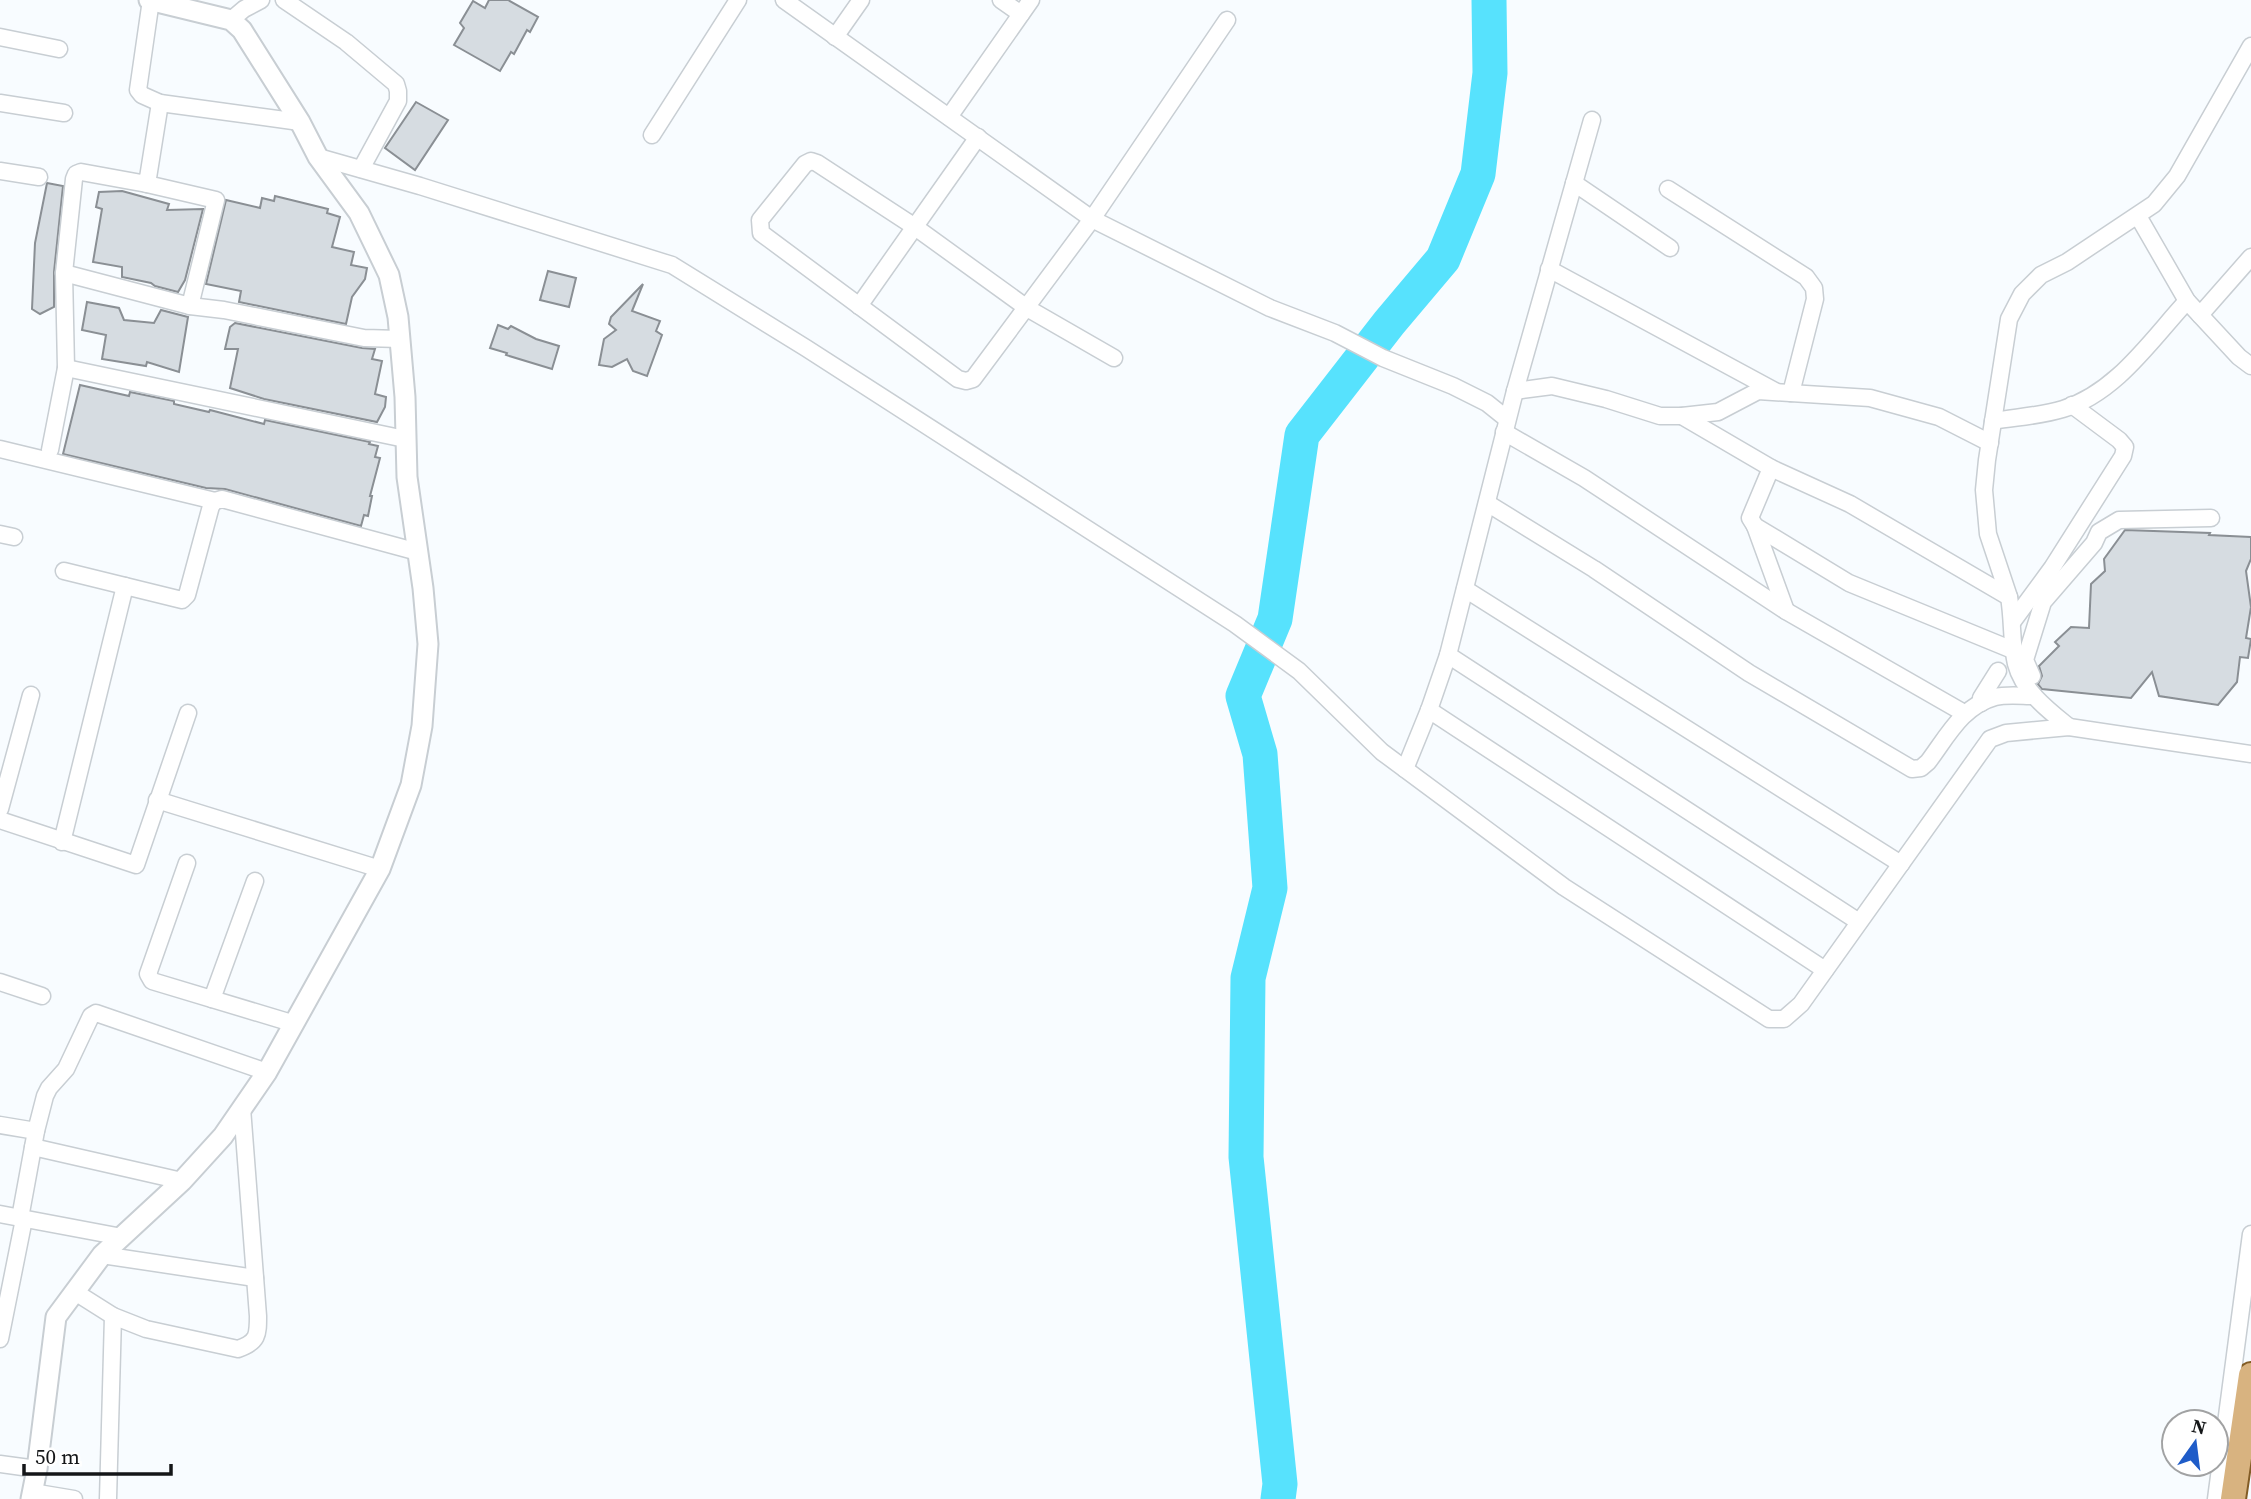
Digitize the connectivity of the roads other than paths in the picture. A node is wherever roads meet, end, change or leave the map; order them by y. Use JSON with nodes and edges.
{"nodes":[{"id":1,"x":150,"y":0,"type":"edge"},
{"id":2,"x":261,"y":0,"type":"edge"},
{"id":3,"x":284,"y":0,"type":"edge"},
{"id":4,"x":738,"y":0,"type":"edge"},
{"id":5,"x":784,"y":0,"type":"edge"},
{"id":6,"x":861,"y":0,"type":"edge"},
{"id":7,"x":1000,"y":0,"type":"edge"},
{"id":8,"x":1031,"y":0,"type":"edge"},
{"id":9,"x":206,"y":7,"type":"edge"},
{"id":10,"x":1021,"y":14,"type":"junction"},
{"id":11,"x":231,"y":20,"type":"junction"},
{"id":12,"x":1227,"y":20,"type":"dead end"},
{"id":13,"x":0,"y":37,"type":"edge"},
{"id":14,"x":835,"y":37,"type":"junction"},
{"id":15,"x":2251,"y":46,"type":"edge"},
{"id":16,"x":59,"y":49,"type":"dead end"},
{"id":17,"x":0,"y":103,"type":"edge"},
{"id":18,"x":160,"y":103,"type":"junction"},
{"id":19,"x":64,"y":113,"type":"dead end"},
{"id":20,"x":950,"y":117,"type":"junction"},
{"id":21,"x":1592,"y":120,"type":"dead end"},
{"id":22,"x":300,"y":122,"type":"junction"},
{"id":23,"x":652,"y":135,"type":"dead end"},
{"id":24,"x":978,"y":137,"type":"junction"},
{"id":25,"x":318,"y":157,"type":"junction"},
{"id":26,"x":361,"y":169,"type":"junction"},
{"id":27,"x":0,"y":171,"type":"edge"},
{"id":28,"x":39,"y":177,"type":"dead end"},
{"id":29,"x":1574,"y":183,"type":"junction"},
{"id":30,"x":147,"y":184,"type":"junction"},
{"id":31,"x":1668,"y":189,"type":"dead end"},
{"id":32,"x":2138,"y":216,"type":"junction"},
{"id":33,"x":1092,"y":219,"type":"junction"},
{"id":34,"x":915,"y":227,"type":"junction"},
{"id":35,"x":1670,"y":247,"type":"dead end"},
{"id":36,"x":2251,"y":257,"type":"edge"},
{"id":37,"x":1549,"y":269,"type":"junction"},
{"id":38,"x":64,"y":273,"type":"junction"},
{"id":39,"x":2187,"y":300,"type":"junction"},
{"id":40,"x":190,"y":306,"type":"junction"},
{"id":41,"x":859,"y":306,"type":"junction"},
{"id":42,"x":1027,"y":308,"type":"junction"},
{"id":43,"x":2200,"y":314,"type":"junction"},
{"id":44,"x":400,"y":339,"type":"junction"},
{"id":45,"x":1114,"y":358,"type":"dead end"},
{"id":46,"x":2251,"y":366,"type":"edge"},
{"id":47,"x":66,"y":368,"type":"junction"},
{"id":48,"x":1515,"y":391,"type":"junction"},
{"id":49,"x":1784,"y":393,"type":"junction"},
{"id":50,"x":2072,"y":405,"type":"junction"},
{"id":51,"x":1682,"y":416,"type":"junction"},
{"id":52,"x":1993,"y":421,"type":"junction"},
{"id":53,"x":1506,"y":425,"type":"junction"},
{"id":54,"x":405,"y":439,"type":"junction"},
{"id":55,"x":1990,"y":443,"type":"junction"},
{"id":56,"x":0,"y":449,"type":"edge"},
{"id":57,"x":50,"y":450,"type":"dead end"},
{"id":58,"x":1771,"y":468,"type":"junction"},
{"id":59,"x":215,"y":500,"type":"junction"},
{"id":60,"x":1487,"y":503,"type":"junction"},
{"id":61,"x":2211,"y":518,"type":"dead end"},
{"id":62,"x":1755,"y":526,"type":"junction"},
{"id":63,"x":418,"y":552,"type":"junction"},
{"id":64,"x":64,"y":571,"type":"dead end"},
{"id":65,"x":125,"y":586,"type":"junction"},
{"id":66,"x":1465,"y":589,"type":"junction"},
{"id":67,"x":2009,"y":597,"type":"junction"},
{"id":68,"x":1786,"y":611,"type":"junction"},
{"id":69,"x":2013,"y":621,"type":"junction"},
{"id":70,"x":2015,"y":651,"type":"junction"},
{"id":71,"x":1448,"y":655,"type":"junction"},
{"id":72,"x":1998,"y":671,"type":"dead end"},
{"id":73,"x":31,"y":695,"type":"dead end"},
{"id":74,"x":2034,"y":696,"type":"junction"},
{"id":75,"x":1981,"y":703,"type":"junction"},
{"id":76,"x":1429,"y":710,"type":"junction"},
{"id":77,"x":188,"y":713,"type":"dead end"},
{"id":78,"x":1964,"y":713,"type":"junction"},
{"id":79,"x":2077,"y":728,"type":"junction"},
{"id":80,"x":2250,"y":750,"type":"edge"},
{"id":81,"x":1405,"y":769,"type":"junction"},
{"id":82,"x":157,"y":800,"type":"junction"},
{"id":83,"x":0,"y":809,"type":"edge"},
{"id":84,"x":0,"y":820,"type":"edge"},
{"id":85,"x":62,"y":842,"type":"junction"},
{"id":86,"x":187,"y":863,"type":"dead end"},
{"id":87,"x":1900,"y":864,"type":"junction"},
{"id":88,"x":380,"y":869,"type":"junction"},
{"id":89,"x":255,"y":881,"type":"dead end"},
{"id":90,"x":1859,"y":922,"type":"junction"},
{"id":91,"x":1825,"y":970,"type":"junction"},
{"id":92,"x":0,"y":982,"type":"edge"},
{"id":93,"x":43,"y":996,"type":"dead end"},
{"id":94,"x":212,"y":999,"type":"junction"},
{"id":95,"x":295,"y":1024,"type":"junction"},
{"id":96,"x":267,"y":1072,"type":"junction"},
{"id":97,"x":242,"y":1108,"type":"junction"},
{"id":98,"x":0,"y":1125,"type":"edge"},
{"id":99,"x":34,"y":1139,"type":"junction"},
{"id":100,"x":182,"y":1181,"type":"junction"},
{"id":101,"x":0,"y":1214,"type":"edge"},
{"id":102,"x":22,"y":1218,"type":"junction"},
{"id":103,"x":2251,"y":1234,"type":"edge"},
{"id":104,"x":122,"y":1237,"type":"junction"},
{"id":105,"x":102,"y":1255,"type":"junction"},
{"id":106,"x":255,"y":1278,"type":"junction"},
{"id":107,"x":75,"y":1292,"type":"junction"},
{"id":108,"x":113,"y":1316,"type":"junction"},
{"id":109,"x":0,"y":1339,"type":"edge"},
{"id":110,"x":2251,"y":1375,"type":"edge"},
{"id":111,"x":0,"y":1464,"type":"edge"},
{"id":112,"x":37,"y":1469,"type":"junction"},
{"id":113,"x":31,"y":1496,"type":"edge"},
{"id":114,"x":2228,"y":1497,"type":"edge"},
{"id":115,"x":74,"y":1499,"type":"edge"},
{"id":116,"x":108,"y":1499,"type":"edge"}],
"edges":[{"from":1,"to":9,"type":"street"},
{"from":1,"to":18,"type":"street"},
{"from":2,"to":11,"type":"street"},
{"from":3,"to":26,"type":"street"},
{"from":4,"to":23,"type":"street"},
{"from":5,"to":14,"type":"street"},
{"from":6,"to":14,"type":"street"},
{"from":7,"to":10,"type":"street"},
{"from":8,"to":10,"type":"street"},
{"from":9,"to":11,"type":"street"},
{"from":10,"to":20,"type":"street"},
{"from":11,"to":22,"type":"street"},
{"from":12,"to":33,"type":"street"},
{"from":13,"to":16,"type":"street"},
{"from":14,"to":20,"type":"street"},
{"from":15,"to":32,"type":"street"},
{"from":17,"to":19,"type":"street"},
{"from":18,"to":22,"type":"street"},
{"from":18,"to":30,"type":"street"},
{"from":20,"to":24,"type":"street"},
{"from":21,"to":29,"type":"street"},
{"from":22,"to":25,"type":"street"},
{"from":24,"to":33,"type":"street"},
{"from":24,"to":34,"type":"street"},
{"from":25,"to":26,"type":"street"},
{"from":25,"to":44,"type":"street"},
{"from":26,"to":81,"type":"street"},
{"from":27,"to":28,"type":"street"},
{"from":29,"to":35,"type":"street"},
{"from":29,"to":37,"type":"street"},
{"from":30,"to":38,"type":"street"},
{"from":30,"to":40,"type":"street"},
{"from":31,"to":49,"type":"street"},
{"from":32,"to":39,"type":"street"},
{"from":32,"to":52,"type":"street"},
{"from":33,"to":42,"type":"street"},
{"from":33,"to":53,"type":"street"},
{"from":34,"to":41,"type":"street"},
{"from":34,"to":41,"type":"street"},
{"from":34,"to":42,"type":"street"},
{"from":36,"to":43,"type":"street"},
{"from":37,"to":48,"type":"street"},
{"from":37,"to":49,"type":"street"},
{"from":38,"to":40,"type":"street"},
{"from":38,"to":47,"type":"street"},
{"from":39,"to":43,"type":"street"},
{"from":39,"to":50,"type":"street"},
{"from":40,"to":44,"type":"street"},
{"from":41,"to":42,"type":"street"},
{"from":42,"to":45,"type":"street"},
{"from":43,"to":46,"type":"street"},
{"from":44,"to":54,"type":"street"},
{"from":47,"to":54,"type":"street"},
{"from":47,"to":57,"type":"street"},
{"from":48,"to":51,"type":"street"},
{"from":48,"to":53,"type":"street"},
{"from":49,"to":51,"type":"street"},
{"from":49,"to":55,"type":"street"},
{"from":50,"to":52,"type":"street"},
{"from":50,"to":69,"type":"street"},
{"from":51,"to":58,"type":"street"},
{"from":52,"to":55,"type":"street"},
{"from":53,"to":60,"type":"street"},
{"from":53,"to":68,"type":"street"},
{"from":54,"to":63,"type":"street"},
{"from":55,"to":67,"type":"street"},
{"from":56,"to":59,"type":"street"},
{"from":58,"to":62,"type":"street"},
{"from":58,"to":67,"type":"street"},
{"from":59,"to":63,"type":"street"},
{"from":59,"to":65,"type":"street"},
{"from":60,"to":66,"type":"street"},
{"from":60,"to":78,"type":"street"},
{"from":61,"to":79,"type":"street"},
{"from":62,"to":68,"type":"street"},
{"from":62,"to":70,"type":"street"},
{"from":63,"to":88,"type":"street"},
{"from":64,"to":65,"type":"street"},
{"from":65,"to":85,"type":"street"},
{"from":66,"to":71,"type":"street"},
{"from":66,"to":87,"type":"street"},
{"from":67,"to":69,"type":"street"},
{"from":68,"to":78,"type":"street"},
{"from":69,"to":70,"type":"street"},
{"from":70,"to":74,"type":"street"},
{"from":71,"to":76,"type":"street"},
{"from":71,"to":90,"type":"street"},
{"from":72,"to":75,"type":"street"},
{"from":73,"to":83,"type":"street"},
{"from":74,"to":75,"type":"street"},
{"from":74,"to":79,"type":"street"},
{"from":75,"to":78,"type":"street"},
{"from":76,"to":81,"type":"street"},
{"from":76,"to":91,"type":"street"},
{"from":77,"to":82,"type":"street"},
{"from":79,"to":80,"type":"street"},
{"from":79,"to":87,"type":"street"},
{"from":81,"to":91,"type":"street"},
{"from":82,"to":85,"type":"street"},
{"from":82,"to":88,"type":"street"},
{"from":84,"to":85,"type":"street"},
{"from":86,"to":94,"type":"street"},
{"from":87,"to":90,"type":"street"},
{"from":88,"to":95,"type":"street"},
{"from":89,"to":94,"type":"street"},
{"from":90,"to":91,"type":"street"},
{"from":92,"to":93,"type":"street"},
{"from":94,"to":95,"type":"street"},
{"from":95,"to":96,"type":"street"},
{"from":96,"to":97,"type":"street"},
{"from":96,"to":99,"type":"street"},
{"from":97,"to":100,"type":"street"},
{"from":97,"to":106,"type":"street"},
{"from":98,"to":99,"type":"street"},
{"from":99,"to":100,"type":"street"},
{"from":99,"to":102,"type":"street"},
{"from":100,"to":104,"type":"street"},
{"from":101,"to":102,"type":"street"},
{"from":102,"to":104,"type":"street"},
{"from":102,"to":109,"type":"street"},
{"from":103,"to":114,"type":"street"},
{"from":104,"to":105,"type":"street"},
{"from":105,"to":106,"type":"street"},
{"from":105,"to":107,"type":"street"},
{"from":106,"to":108,"type":"street"},
{"from":107,"to":108,"type":"street"},
{"from":107,"to":112,"type":"street"},
{"from":108,"to":116,"type":"street"},
{"from":110,"to":114,"type":"main road"},
{"from":111,"to":112,"type":"street"},
{"from":112,"to":113,"type":"street"},
{"from":113,"to":115,"type":"street"}]}
